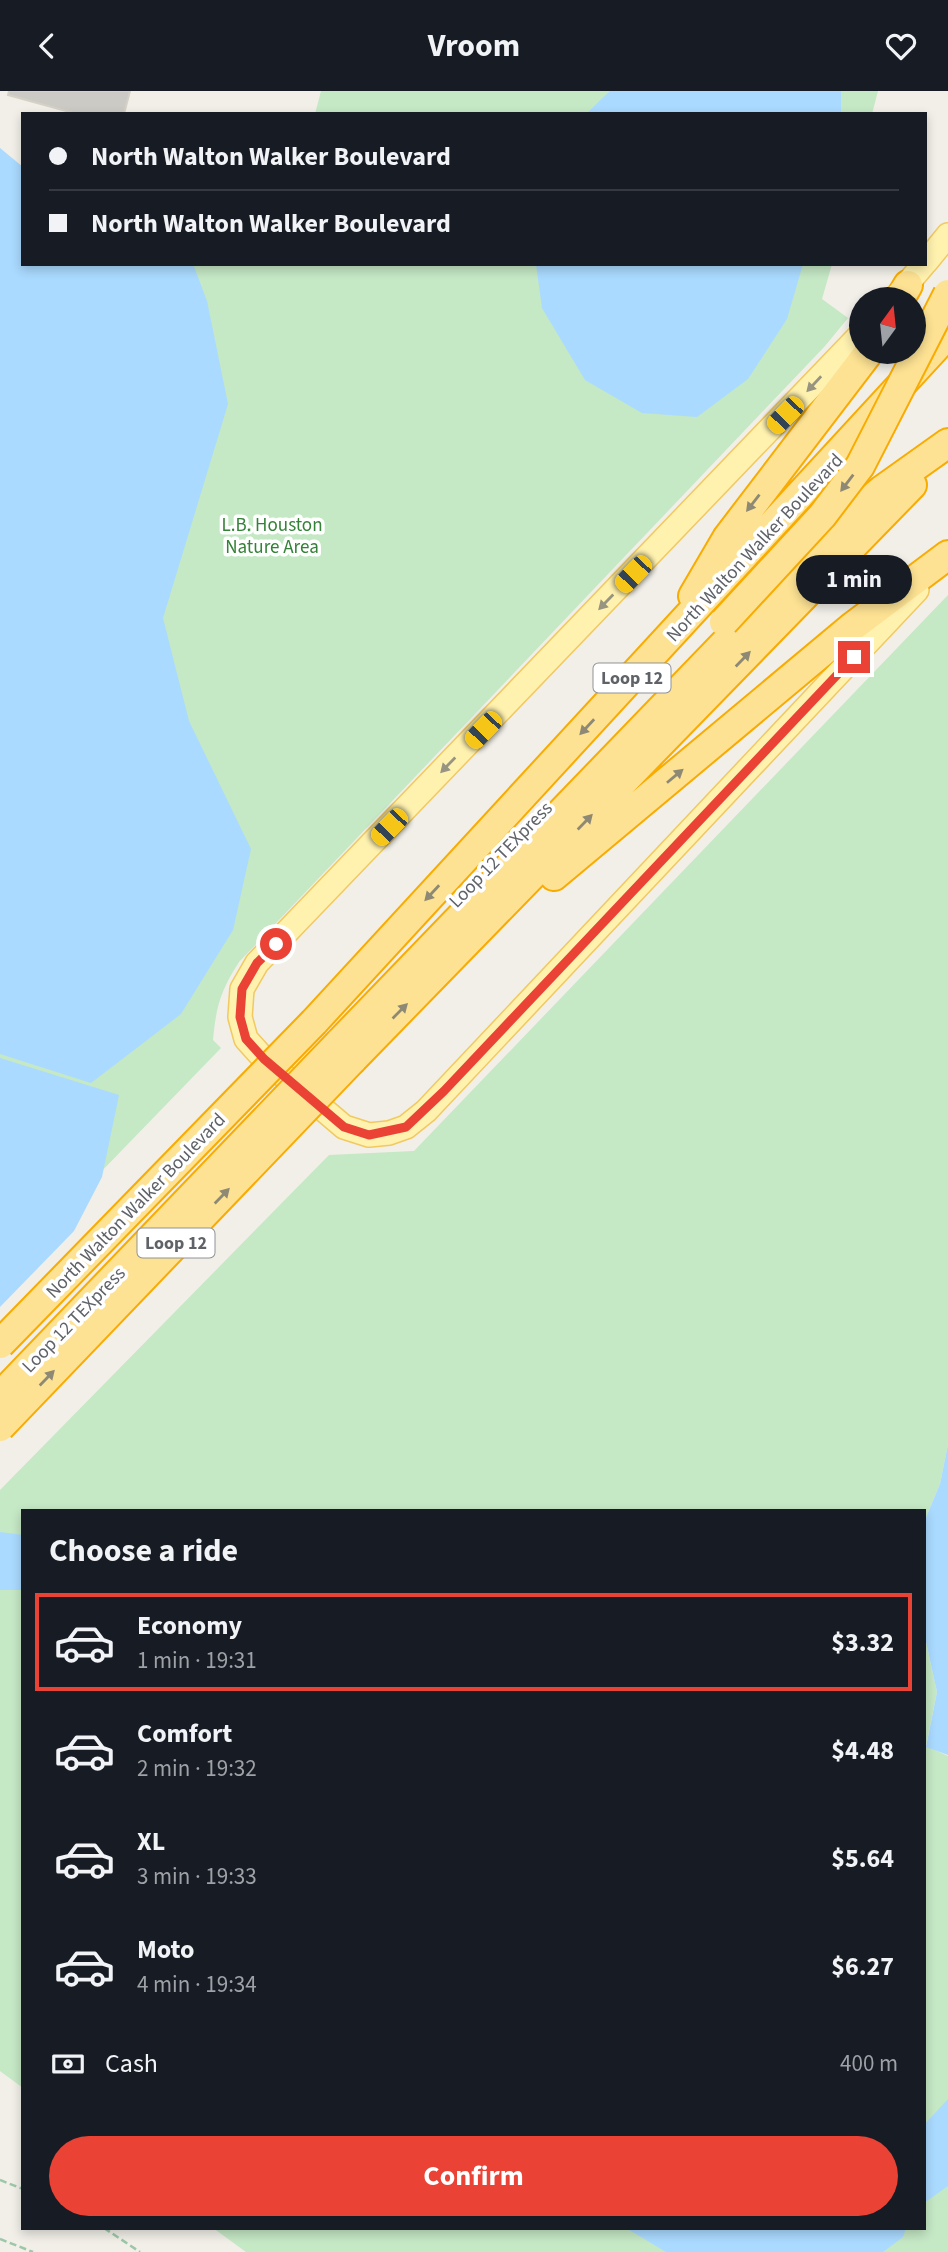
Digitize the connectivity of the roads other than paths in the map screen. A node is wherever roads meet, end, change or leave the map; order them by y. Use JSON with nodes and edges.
{"nodes":[{"id":1,"x":948,"y":235,"type":"edge"},
{"id":2,"x":927,"y":261,"type":"edge"},
{"id":3,"x":923,"y":266,"type":"edge"},
{"id":4,"x":910,"y":282,"type":"edge"},
{"id":5,"x":948,"y":294,"type":"edge"},
{"id":6,"x":948,"y":334,"type":"edge"},
{"id":7,"x":849,"y":346,"type":"edge"},
{"id":8,"x":860,"y":364,"type":"edge"},
{"id":9,"x":948,"y":445,"type":"edge"},
{"id":10,"x":948,"y":556,"type":"edge"},
{"id":11,"x":728,"y":627,"type":"junction"},
{"id":12,"x":668,"y":639,"type":"junction"},
{"id":13,"x":452,"y":959,"type":"junction"},
{"id":14,"x":333,"y":1039,"type":"junction"},
{"id":15,"x":0,"y":1344,"type":"edge"},
{"id":16,"x":0,"y":1375,"type":"edge"},
{"id":17,"x":0,"y":1396,"type":"edge"},
{"id":18,"x":0,"y":1427,"type":"edge"}],
"edges":[{"from":1,"to":2,"type":"main road"},
{"from":3,"to":4,"type":"main road"},
{"from":5,"to":11,"type":"highway","name":"Loop 12 TEXpress","one_way":true,"bridge":true},
{"from":6,"to":12,"type":"highway","name":"North Walton Walker Boulevard","number":"Loop 12"},
{"from":7,"to":10,"type":"main road","one_way":true},
{"from":8,"to":12,"type":"highway","one_way":true},
{"from":9,"to":11,"type":"highway","name":"Loop 12 TEXpress"},
{"from":13,"to":9,"type":"highway","name":"North Walton Walker Boulevard","number":"Loop 12","one_way":true},
{"from":13,"to":10,"type":"highway","one_way":true},
{"from":11,"to":14,"type":"highway","name":"Loop 12 TEXpress"},
{"from":12,"to":14,"type":"highway","name":"North Walton Walker Boulevard","number":"Loop 12","one_way":true},
{"from":14,"to":13,"type":"highway","name":"North Walton Walker Boulevard","number":"Loop 12","one_way":true},
{"from":14,"to":15,"type":"highway","name":"North Walton Walker Boulevard","number":"Loop 12","bridge":true},
{"from":14,"to":16,"type":"highway","name":"Loop 12 TEXpress"},
{"from":14,"to":17,"type":"highway","name":"Loop 12 TEXpress","bridge":true},
{"from":18,"to":14,"type":"highway","name":"North Walton Walker Boulevard","number":"Loop 12","one_way":true,"bridge":true}]}
